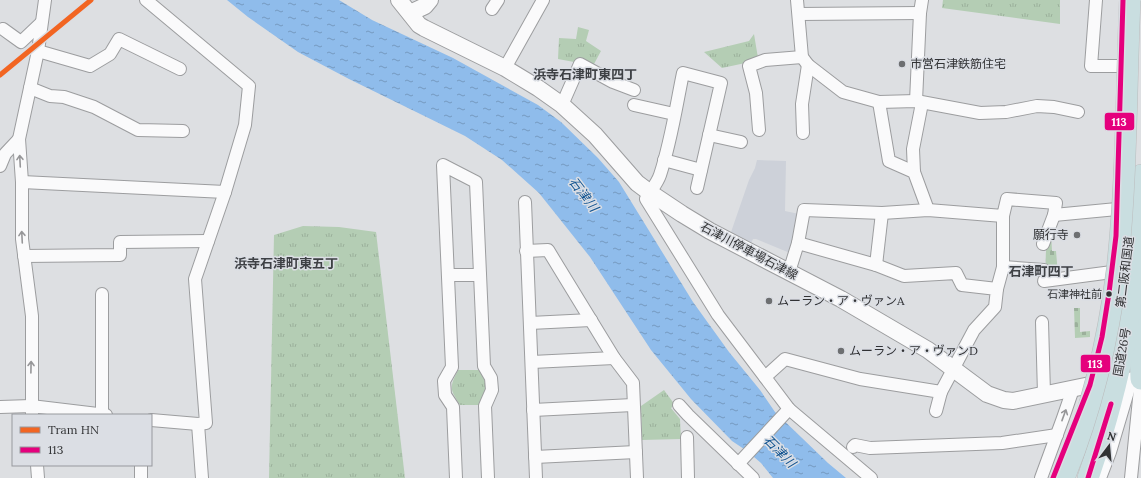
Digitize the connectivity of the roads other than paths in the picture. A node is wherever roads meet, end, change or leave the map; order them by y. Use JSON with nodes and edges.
{"nodes":[{"id":1,"x":45,"y":0,"type":"edge"},
{"id":2,"x":146,"y":0,"type":"edge"},
{"id":3,"x":399,"y":0,"type":"edge"},
{"id":4,"x":430,"y":0,"type":"edge"},
{"id":5,"x":544,"y":0,"type":"edge"},
{"id":6,"x":797,"y":0,"type":"edge"},
{"id":7,"x":922,"y":0,"type":"edge"},
{"id":8,"x":1096,"y":0,"type":"edge"},
{"id":9,"x":1123,"y":0,"type":"edge"},
{"id":10,"x":1130,"y":0,"type":"edge"},
{"id":11,"x":412,"y":6,"type":"edge"},
{"id":12,"x":920,"y":13,"type":"junction"},
{"id":13,"x":799,"y":14,"type":"junction"},
{"id":14,"x":1141,"y":14,"type":"edge"},
{"id":15,"x":40,"y":23,"type":"junction"},
{"id":16,"x":3,"y":29,"type":"dead end"},
{"id":17,"x":38,"y":51,"type":"junction"},
{"id":18,"x":805,"y":61,"type":"junction"},
{"id":19,"x":1122,"y":66,"type":"junction"},
{"id":20,"x":505,"y":68,"type":"junction"},
{"id":21,"x":180,"y":69,"type":"dead end"},
{"id":22,"x":30,"y":88,"type":"junction"},
{"id":23,"x":634,"y":90,"type":"dead end"},
{"id":24,"x":879,"y":102,"type":"junction"},
{"id":25,"x":919,"y":102,"type":"junction"},
{"id":26,"x":562,"y":105,"type":"junction"},
{"id":27,"x":634,"y":105,"type":"dead end"},
{"id":28,"x":1078,"y":112,"type":"dead end"},
{"id":29,"x":674,"y":114,"type":"junction"},
{"id":30,"x":759,"y":130,"type":"dead end"},
{"id":31,"x":183,"y":131,"type":"dead end"},
{"id":32,"x":804,"y":133,"type":"dead end"},
{"id":33,"x":709,"y":135,"type":"junction"},
{"id":34,"x":19,"y":139,"type":"junction"},
{"id":35,"x":740,"y":142,"type":"dead end"},
{"id":36,"x":664,"y":160,"type":"junction"},
{"id":37,"x":0,"y":166,"type":"edge"},
{"id":38,"x":701,"y":170,"type":"junction"},
{"id":39,"x":914,"y":172,"type":"junction"},
{"id":40,"x":1141,"y":175,"type":"edge"},
{"id":41,"x":1141,"y":179,"type":"edge"},
{"id":42,"x":22,"y":182,"type":"junction"},
{"id":43,"x":696,"y":188,"type":"dead end"},
{"id":44,"x":226,"y":192,"type":"junction"},
{"id":45,"x":649,"y":192,"type":"junction"},
{"id":46,"x":524,"y":202,"type":"dead end"},
{"id":47,"x":1117,"y":208,"type":"junction"},
{"id":48,"x":928,"y":210,"type":"junction"},
{"id":49,"x":882,"y":213,"type":"junction"},
{"id":50,"x":1054,"y":215,"type":"junction"},
{"id":51,"x":1003,"y":216,"type":"junction"},
{"id":52,"x":208,"y":241,"type":"junction"},
{"id":53,"x":798,"y":242,"type":"junction"},
{"id":54,"x":1043,"y":244,"type":"dead end"},
{"id":55,"x":526,"y":252,"type":"junction"},
{"id":56,"x":24,"y":256,"type":"junction"},
{"id":57,"x":1135,"y":256,"type":"junction"},
{"id":58,"x":876,"y":265,"type":"junction"},
{"id":59,"x":1003,"y":267,"type":"junction"},
{"id":60,"x":789,"y":272,"type":"junction"},
{"id":61,"x":1112,"y":272,"type":"junction"},
{"id":62,"x":448,"y":275,"type":"junction"},
{"id":63,"x":480,"y":275,"type":"junction"},
{"id":64,"x":997,"y":289,"type":"junction"},
{"id":65,"x":102,"y":294,"type":"dead end"},
{"id":66,"x":1140,"y":318,"type":"edge"},
{"id":67,"x":591,"y":320,"type":"junction"},
{"id":68,"x":1042,"y":322,"type":"dead end"},
{"id":69,"x":530,"y":323,"type":"junction"},
{"id":70,"x":614,"y":358,"type":"junction"},
{"id":71,"x":532,"y":362,"type":"junction"},
{"id":72,"x":954,"y":368,"type":"junction"},
{"id":73,"x":765,"y":376,"type":"junction"},
{"id":74,"x":1132,"y":380,"type":"edge"},
{"id":75,"x":1081,"y":387,"type":"junction"},
{"id":76,"x":942,"y":392,"type":"junction"},
{"id":77,"x":1044,"y":394,"type":"junction"},
{"id":78,"x":633,"y":405,"type":"junction"},
{"id":79,"x":679,"y":405,"type":"dead end"},
{"id":80,"x":0,"y":407,"type":"edge"},
{"id":81,"x":790,"y":409,"type":"junction"},
{"id":82,"x":31,"y":410,"type":"edge"},
{"id":83,"x":533,"y":410,"type":"junction"},
{"id":84,"x":936,"y":411,"type":"dead end"},
{"id":85,"x":102,"y":414,"type":"edge"},
{"id":86,"x":1139,"y":419,"type":"edge"},
{"id":87,"x":152,"y":420,"type":"edge"},
{"id":88,"x":198,"y":424,"type":"junction"},
{"id":89,"x":1057,"y":435,"type":"junction"},
{"id":90,"x":688,"y":437,"type":"dead end"},
{"id":91,"x":853,"y":447,"type":"dead end"},
{"id":92,"x":636,"y":452,"type":"junction"},
{"id":93,"x":535,"y":457,"type":"junction"},
{"id":94,"x":738,"y":464,"type":"junction"},
{"id":95,"x":37,"y":466,"type":"edge"},
{"id":96,"x":141,"y":466,"type":"edge"},
{"id":97,"x":38,"y":478,"type":"edge"},
{"id":98,"x":141,"y":478,"type":"edge"},
{"id":99,"x":202,"y":478,"type":"edge"},
{"id":100,"x":456,"y":478,"type":"edge"},
{"id":101,"x":488,"y":478,"type":"edge"},
{"id":102,"x":536,"y":478,"type":"edge"},
{"id":103,"x":637,"y":478,"type":"edge"},
{"id":104,"x":688,"y":478,"type":"edge"},
{"id":105,"x":753,"y":478,"type":"edge"},
{"id":106,"x":871,"y":478,"type":"edge"},
{"id":107,"x":1041,"y":478,"type":"edge"},
{"id":108,"x":1053,"y":478,"type":"edge"},
{"id":109,"x":1064,"y":478,"type":"edge"},
{"id":110,"x":1078,"y":478,"type":"edge"},
{"id":111,"x":1088,"y":478,"type":"edge"},
{"id":112,"x":1100,"y":478,"type":"edge"},
{"id":113,"x":1131,"y":478,"type":"edge"}],
"edges":[{"from":1,"to":15,"type":"street"},
{"from":2,"to":44,"type":"street"},
{"from":3,"to":11,"type":"main road","name":"石津川停車場石津線"},
{"from":4,"to":11,"type":"main road"},
{"from":5,"to":20,"type":"street"},
{"from":6,"to":13,"type":"street"},
{"from":7,"to":12,"type":"street"},
{"from":8,"to":19,"type":"street"},
{"from":9,"to":19,"type":"highway","name":"国道26号"},
{"from":10,"to":109,"type":"highway","name":"第二阪和国道","bridge":true},
{"from":11,"to":20,"type":"main road","name":"石津川停車場石津線"},
{"from":12,"to":13,"type":"street"},
{"from":12,"to":25,"type":"street"},
{"from":13,"to":18,"type":"street"},
{"from":14,"to":110,"type":"highway","name":"第二阪和国道"},
{"from":15,"to":16,"type":"street"},
{"from":15,"to":17,"type":"street"},
{"from":17,"to":21,"type":"street"},
{"from":17,"to":22,"type":"street"},
{"from":18,"to":24,"type":"street"},
{"from":18,"to":30,"type":"street"},
{"from":18,"to":32,"type":"street"},
{"from":19,"to":47,"type":"highway","name":"国道26号"},
{"from":20,"to":26,"type":"main road","name":"石津川停車場石津線"},
{"from":22,"to":31,"type":"street"},
{"from":22,"to":34,"type":"street"},
{"from":23,"to":26,"type":"street"},
{"from":24,"to":25,"type":"street"},
{"from":24,"to":39,"type":"street"},
{"from":25,"to":28,"type":"street"},
{"from":25,"to":39,"type":"street"},
{"from":26,"to":45,"type":"main road","name":"石津川停車場石津線"},
{"from":27,"to":29,"type":"street"},
{"from":29,"to":33,"type":"street"},
{"from":29,"to":36,"type":"street"},
{"from":33,"to":35,"type":"street"},
{"from":33,"to":38,"type":"street"},
{"from":34,"to":37,"type":"street"},
{"from":42,"to":34,"type":"street","one_way":true},
{"from":36,"to":38,"type":"street"},
{"from":36,"to":45,"type":"street"},
{"from":38,"to":43,"type":"street"},
{"from":39,"to":48,"type":"street"},
{"from":40,"to":41,"type":"highway","name":"国道26号"},
{"from":41,"to":57,"type":"highway","name":"国道26号"},
{"from":42,"to":44,"type":"street"},
{"from":56,"to":42,"type":"street","one_way":true},
{"from":44,"to":52,"type":"street"},
{"from":45,"to":60,"type":"main road","name":"石津川停車場石津線"},
{"from":45,"to":73,"type":"street"},
{"from":46,"to":55,"type":"street"},
{"from":47,"to":50,"type":"street"},
{"from":47,"to":61,"type":"highway","name":"国道26号"},
{"from":48,"to":49,"type":"street"},
{"from":48,"to":51,"type":"street"},
{"from":49,"to":53,"type":"street"},
{"from":49,"to":58,"type":"street"},
{"from":50,"to":51,"type":"street"},
{"from":50,"to":54,"type":"street"},
{"from":51,"to":59,"type":"street"},
{"from":52,"to":56,"type":"street"},
{"from":52,"to":88,"type":"street"},
{"from":53,"to":58,"type":"street"},
{"from":53,"to":60,"type":"street"},
{"from":55,"to":67,"type":"street"},
{"from":55,"to":69,"type":"street"},
{"from":82,"to":56,"type":"street","one_way":true},
{"from":57,"to":66,"type":"highway"},
{"from":57,"to":74,"type":"highway","name":"国道26号"},
{"from":58,"to":64,"type":"street"},
{"from":59,"to":61,"type":"street"},
{"from":59,"to":64,"type":"street"},
{"from":60,"to":72,"type":"main road","name":"石津川停車場石津線"},
{"from":61,"to":75,"type":"highway","name":"国道26号"},
{"from":62,"to":63,"type":"street"},
{"from":62,"to":63,"type":"street"},
{"from":62,"to":100,"type":"street"},
{"from":63,"to":101,"type":"street"},
{"from":64,"to":72,"type":"street"},
{"from":65,"to":85,"type":"street"},
{"from":66,"to":74,"type":"highway"},
{"from":67,"to":69,"type":"street"},
{"from":67,"to":70,"type":"street"},
{"from":68,"to":77,"type":"street"},
{"from":69,"to":71,"type":"street"},
{"from":70,"to":71,"type":"street"},
{"from":70,"to":78,"type":"street"},
{"from":71,"to":83,"type":"street"},
{"from":72,"to":76,"type":"street"},
{"from":72,"to":77,"type":"main road","name":"石津川停車場石津線"},
{"from":73,"to":76,"type":"street"},
{"from":73,"to":81,"type":"street"},
{"from":74,"to":75,"type":"main road","name":"石津川停車場石津線"},
{"from":74,"to":86,"type":"street"},
{"from":74,"to":111,"type":"highway","name":"国道26号"},
{"from":74,"to":112,"type":"street"},
{"from":75,"to":77,"type":"main road","name":"石津川停車場石津線"},
{"from":89,"to":75,"type":"street","one_way":true},
{"from":75,"to":108,"type":"highway","name":"国道26号"},
{"from":76,"to":84,"type":"street"},
{"from":78,"to":83,"type":"street"},
{"from":78,"to":92,"type":"street"},
{"from":79,"to":94,"type":"street"},
{"from":80,"to":82,"type":"street"},
{"from":81,"to":94,"type":"street"},
{"from":81,"to":106,"type":"street"},
{"from":82,"to":85,"type":"street"},
{"from":83,"to":93,"type":"street"},
{"from":86,"to":113,"type":"street"},
{"from":87,"to":88,"type":"street"},
{"from":88,"to":99,"type":"street"},
{"from":89,"to":91,"type":"street"},
{"from":89,"to":107,"type":"street"},
{"from":90,"to":104,"type":"street"},
{"from":92,"to":93,"type":"street"},
{"from":92,"to":103,"type":"street"},
{"from":93,"to":102,"type":"street"},
{"from":94,"to":105,"type":"street"},
{"from":95,"to":97,"type":"street"},
{"from":96,"to":98,"type":"street"}]}
